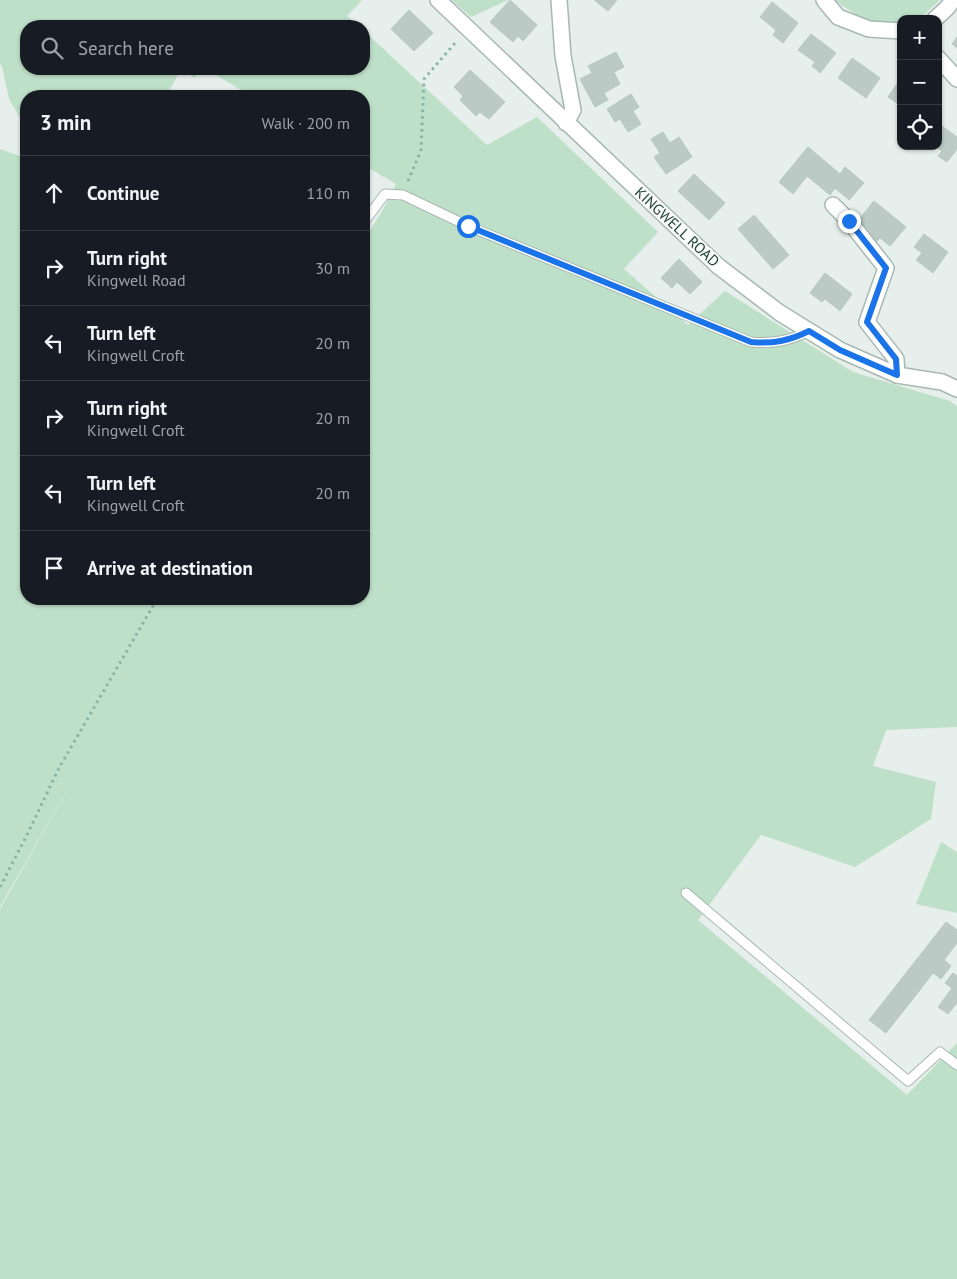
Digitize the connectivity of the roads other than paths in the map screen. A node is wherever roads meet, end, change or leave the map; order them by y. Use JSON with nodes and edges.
{"nodes":[{"id":1,"x":438,"y":0,"type":"edge"},
{"id":2,"x":559,"y":0,"type":"edge"},
{"id":3,"x":824,"y":0,"type":"edge"},
{"id":4,"x":953,"y":0,"type":"edge"},
{"id":5,"x":939,"y":15,"type":"edge"},
{"id":6,"x":897,"y":31,"type":"edge"},
{"id":7,"x":940,"y":60,"type":"edge"},
{"id":8,"x":957,"y":79,"type":"edge"},
{"id":9,"x":566,"y":124,"type":"junction"},
{"id":10,"x":834,"y":205,"type":"dead end"},
{"id":11,"x":370,"y":214,"type":"edge"},
{"id":12,"x":809,"y":331,"type":"junction"},
{"id":13,"x":897,"y":375,"type":"junction"},
{"id":14,"x":957,"y":389,"type":"edge"},
{"id":15,"x":686,"y":893,"type":"dead end"},
{"id":16,"x":957,"y":1065,"type":"edge"}],
"edges":[{"from":1,"to":9,"type":"street","name":"KINGWELL ROAD"},
{"from":2,"to":9,"type":"street"},
{"from":3,"to":6,"type":"street"},
{"from":4,"to":5,"type":"street"},
{"from":7,"to":8,"type":"street"},
{"from":9,"to":12,"type":"street","name":"KINGWELL ROAD"},
{"from":10,"to":13,"type":"street"},
{"from":11,"to":12,"type":"lane"},
{"from":12,"to":13,"type":"street","name":"KINGWELL ROAD"},
{"from":13,"to":14,"type":"street","name":"KINGWELL ROAD"},
{"from":15,"to":16,"type":"lane"}]}
